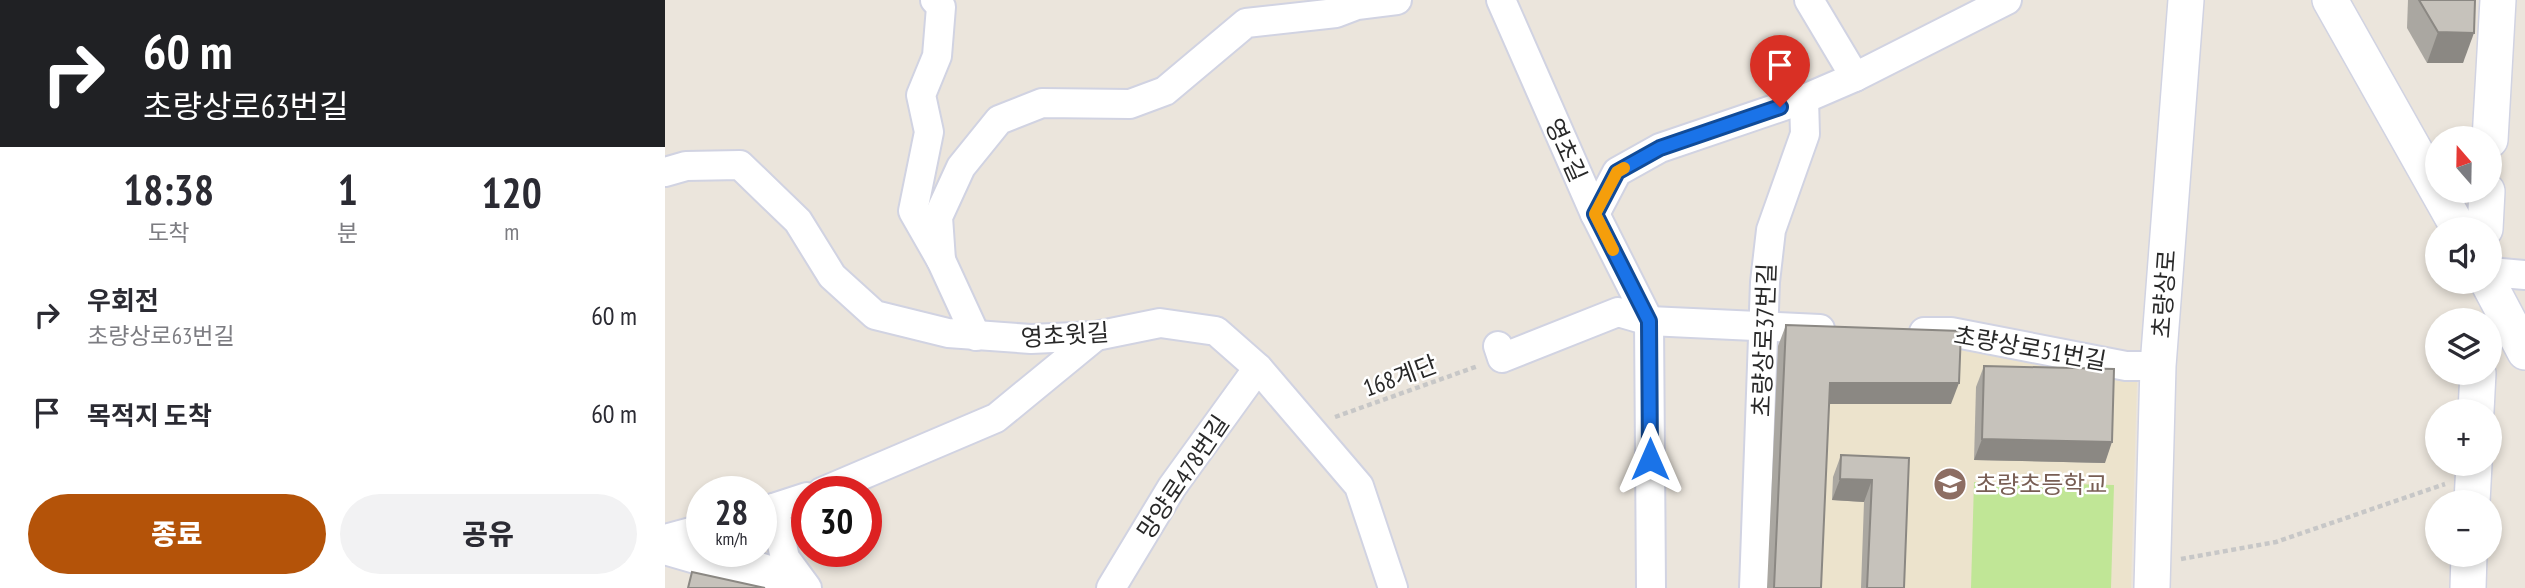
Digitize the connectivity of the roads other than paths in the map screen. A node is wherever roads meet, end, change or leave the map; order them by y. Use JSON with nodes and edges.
{"nodes":[{"id":1,"x":935,"y":0,"type":"edge"},
{"id":2,"x":1397,"y":0,"type":"edge"},
{"id":3,"x":1500,"y":0,"type":"edge"},
{"id":4,"x":1809,"y":0,"type":"edge"},
{"id":5,"x":2007,"y":0,"type":"edge"},
{"id":6,"x":2186,"y":0,"type":"edge"},
{"id":7,"x":2330,"y":0,"type":"edge"},
{"id":8,"x":2498,"y":0,"type":"edge"},
{"id":9,"x":1855,"y":77,"type":"junction"},
{"id":10,"x":1804,"y":99,"type":"junction"},
{"id":11,"x":2491,"y":126,"type":"edge"},
{"id":12,"x":665,"y":172,"type":"edge"},
{"id":13,"x":1595,"y":214,"type":"junction"},
{"id":14,"x":2452,"y":217,"type":"edge"},
{"id":15,"x":941,"y":260,"type":"junction"},
{"id":16,"x":2502,"y":273,"type":"edge"},
{"id":17,"x":2525,"y":275,"type":"edge"},
{"id":18,"x":2494,"y":294,"type":"edge"},
{"id":19,"x":1649,"y":321,"type":"junction"},
{"id":20,"x":1764,"y":328,"type":"junction"},
{"id":21,"x":1845,"y":330,"type":"edge"},
{"id":22,"x":1898,"y":331,"type":"edge"},
{"id":23,"x":976,"y":336,"type":"junction"},
{"id":24,"x":1096,"y":336,"type":"junction"},
{"id":25,"x":1500,"y":352,"type":"road end"},
{"id":26,"x":2525,"y":352,"type":"edge"},
{"id":27,"x":2158,"y":366,"type":"junction"},
{"id":28,"x":1258,"y":368,"type":"junction"},
{"id":29,"x":860,"y":476,"type":"edge"},
{"id":30,"x":686,"y":533,"type":"edge"},
{"id":31,"x":777,"y":535,"type":"edge"},
{"id":32,"x":665,"y":539,"type":"edge"},
{"id":33,"x":665,"y":545,"type":"edge"},
{"id":34,"x":2469,"y":567,"type":"edge"},
{"id":35,"x":2153,"y":576,"type":"edge"},
{"id":36,"x":795,"y":588,"type":"edge"},
{"id":37,"x":807,"y":588,"type":"edge"},
{"id":38,"x":1111,"y":588,"type":"edge"},
{"id":39,"x":1393,"y":588,"type":"edge"},
{"id":40,"x":1651,"y":588,"type":"edge"},
{"id":41,"x":1754,"y":588,"type":"edge"},
{"id":42,"x":2468,"y":588,"type":"edge"}],
"edges":[{"from":1,"to":15,"type":"street"},
{"from":2,"to":15,"type":"street"},
{"from":3,"to":13,"type":"street","name":"영초길"},
{"from":4,"to":9,"type":"street"},
{"from":5,"to":9,"type":"street"},
{"from":6,"to":27,"type":"street","name":"초량상로"},
{"from":7,"to":14,"type":"street"},
{"from":8,"to":11,"type":"street"},
{"from":9,"to":10,"type":"street"},
{"from":10,"to":13,"type":"street"},
{"from":10,"to":20,"type":"street","name":"초량상로37번길"},
{"from":12,"to":23,"type":"street","name":"영초윗길"},
{"from":13,"to":19,"type":"street","name":"영초길"},
{"from":15,"to":23,"type":"street"},
{"from":16,"to":17,"type":"street"},
{"from":18,"to":26,"type":"street"},
{"from":19,"to":20,"type":"street"},
{"from":19,"to":25,"type":"street"},
{"from":19,"to":40,"type":"street","name":"영초길"},
{"from":20,"to":21,"type":"street"},
{"from":20,"to":41,"type":"street","name":"초량상로37번길"},
{"from":22,"to":27,"type":"street","name":"초량상로51번길"},
{"from":23,"to":24,"type":"street","name":"영초윗길"},
{"from":24,"to":28,"type":"street","name":"영초윗길"},
{"from":24,"to":29,"type":"street"},
{"from":27,"to":35,"type":"street","name":"초량상로"},
{"from":28,"to":38,"type":"street","name":"망양로478번길"},
{"from":28,"to":39,"type":"street","name":"영초윗길"},
{"from":30,"to":32,"type":"street"},
{"from":31,"to":37,"type":"street"},
{"from":33,"to":36,"type":"main road"},
{"from":34,"to":42,"type":"street"}]}
